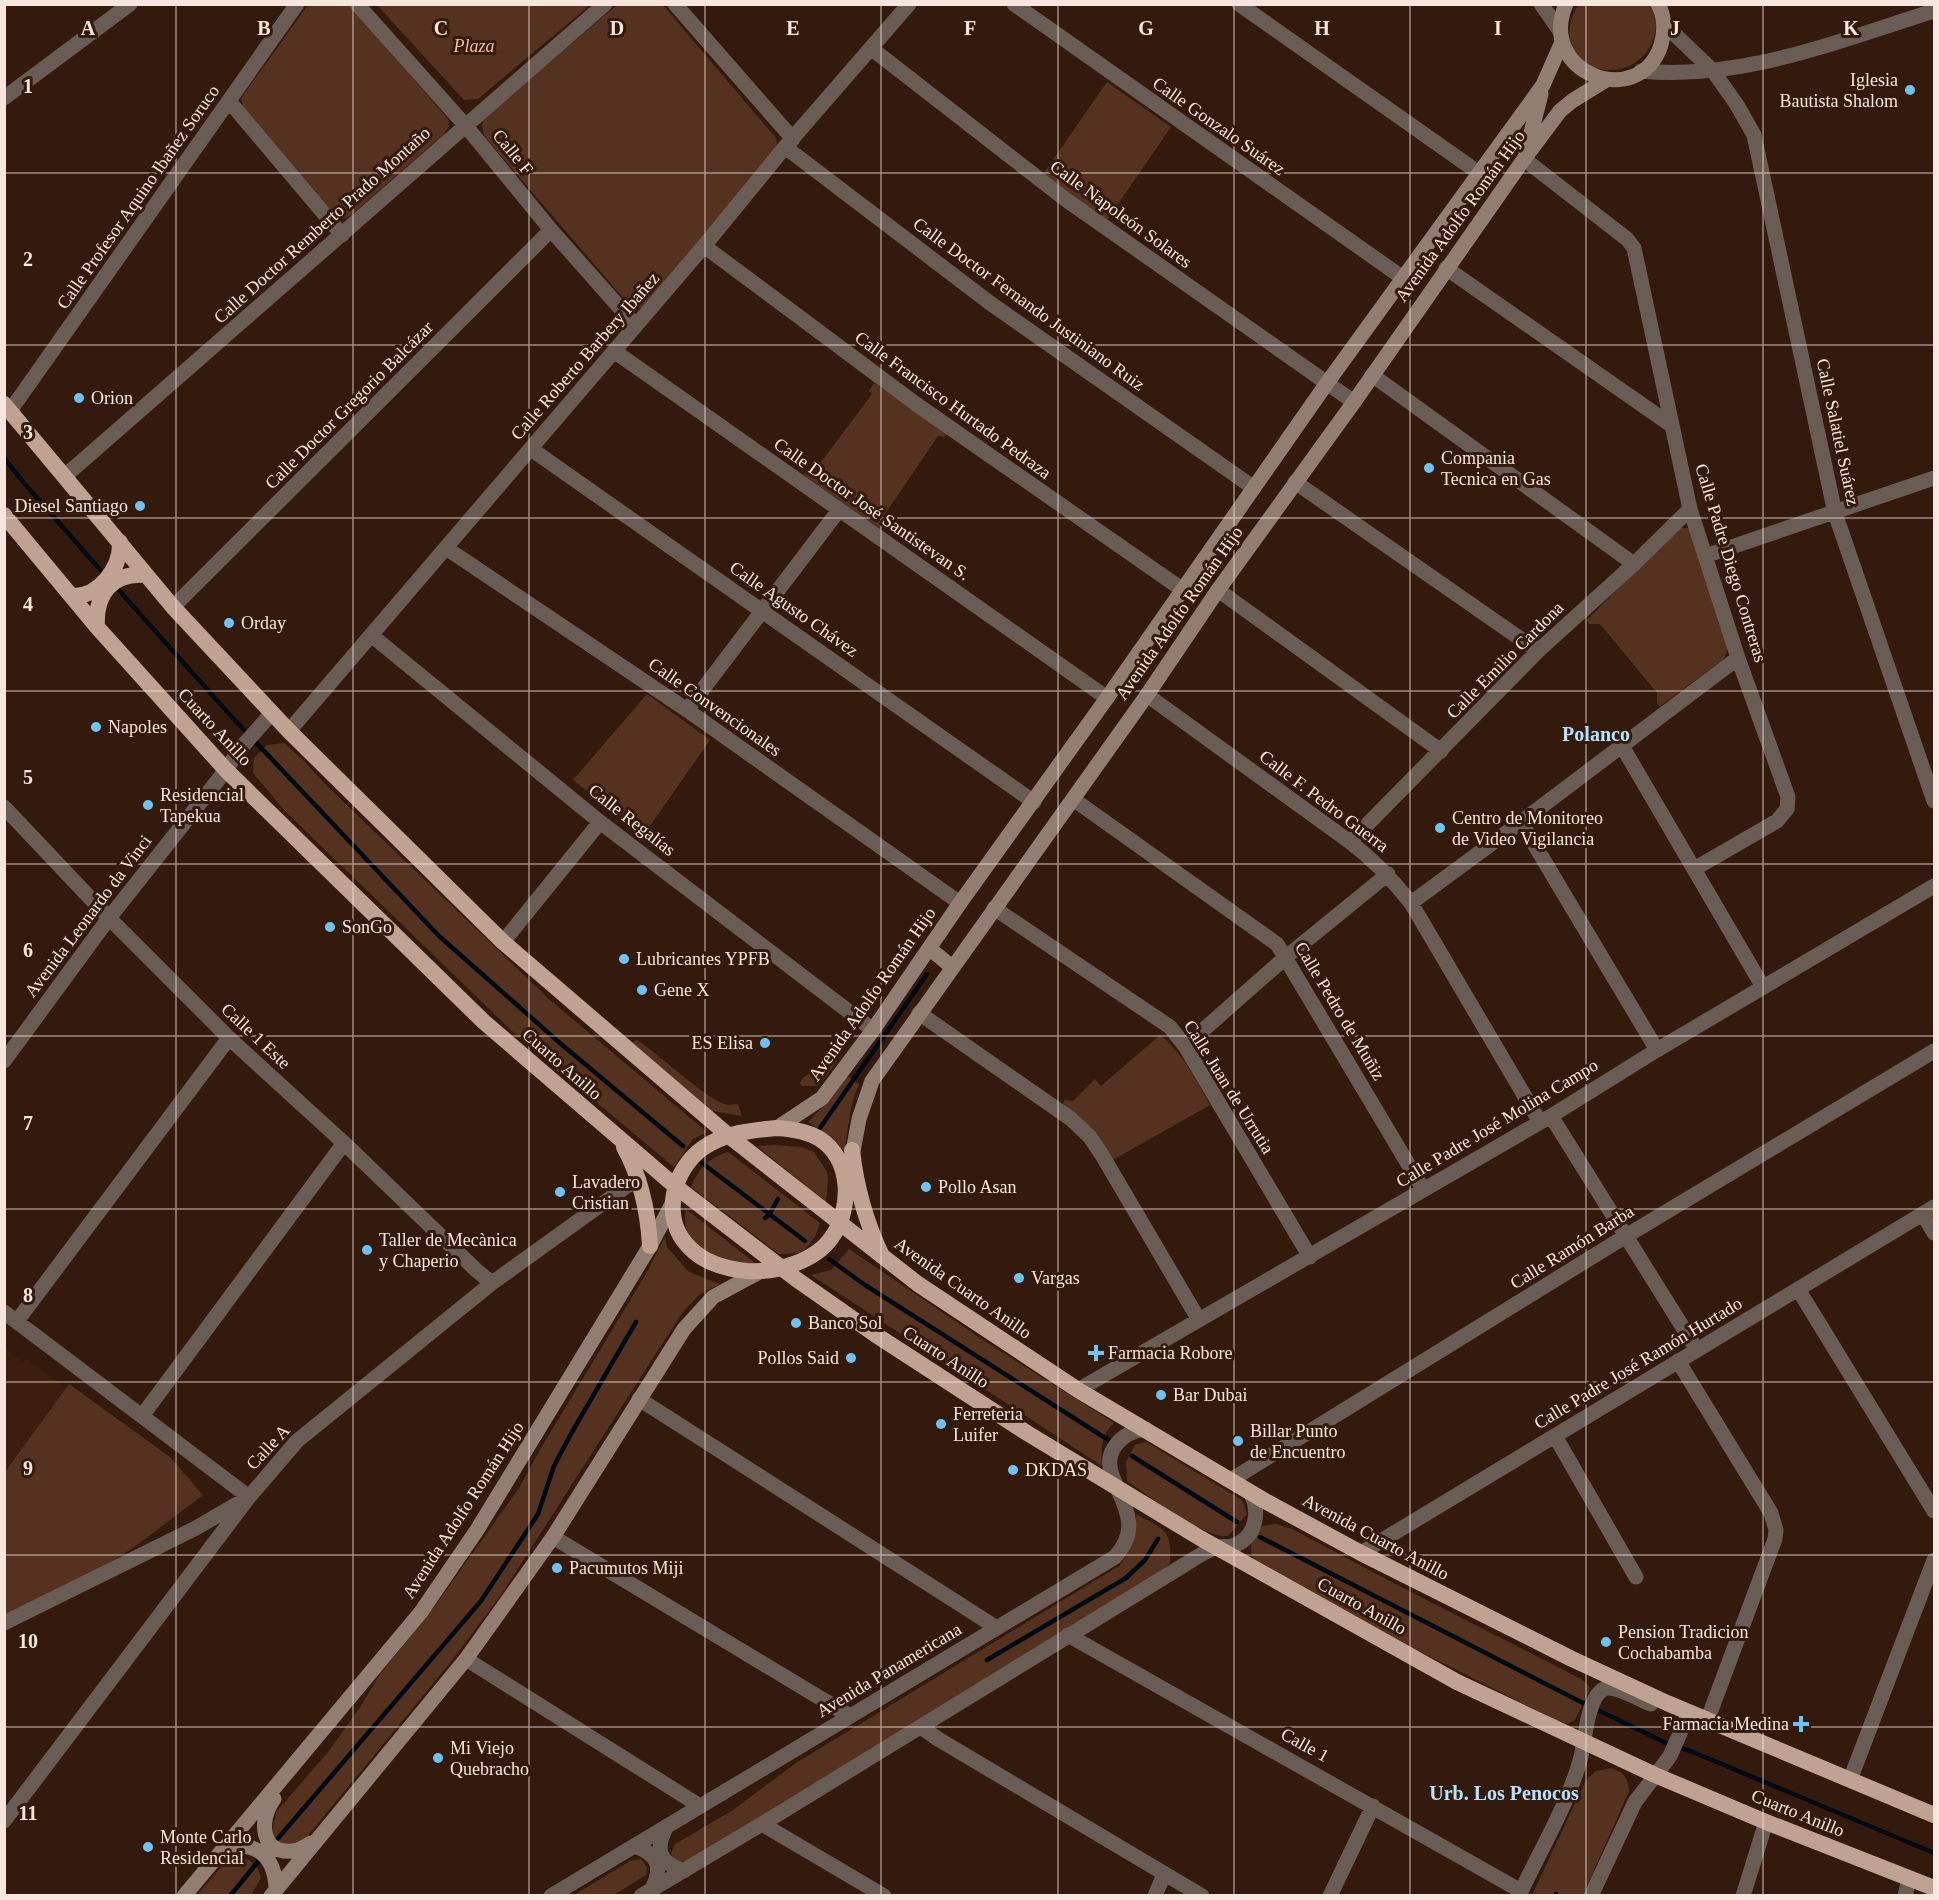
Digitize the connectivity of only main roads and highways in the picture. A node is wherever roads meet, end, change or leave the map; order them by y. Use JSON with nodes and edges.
{"nodes":[{"id":1,"x":1566,"y":4,"type":"edge"},
{"id":2,"x":1660,"y":6,"type":"edge"},
{"id":3,"x":1561,"y":37,"type":"junction"},
{"id":4,"x":1606,"y":80,"type":"junction"},
{"id":5,"x":1543,"y":85,"type":"junction"},
{"id":6,"x":1524,"y":159,"type":"junction"},
{"id":7,"x":7,"y":408,"type":"edge"},
{"id":8,"x":4,"y":515,"type":"edge"},
{"id":9,"x":120,"y":542,"type":"junction"},
{"id":10,"x":146,"y":575,"type":"junction"},
{"id":11,"x":113,"y":577,"type":"junction"},
{"id":12,"x":101,"y":589,"type":"junction"},
{"id":13,"x":72,"y":596,"type":"junction"},
{"id":14,"x":97,"y":627,"type":"junction"},
{"id":15,"x":929,"y":948,"type":"junction"},
{"id":16,"x":952,"y":967,"type":"junction"},
{"id":17,"x":777,"y":1128,"type":"junction"},
{"id":18,"x":729,"y":1136,"type":"junction"},
{"id":19,"x":620,"y":1138,"type":"junction"},
{"id":20,"x":852,"y":1150,"type":"junction"},
{"id":21,"x":675,"y":1186,"type":"junction"},
{"id":22,"x":846,"y":1203,"type":"junction"},
{"id":23,"x":672,"y":1204,"type":"junction"},
{"id":24,"x":840,"y":1223,"type":"junction"},
{"id":25,"x":650,"y":1246,"type":"junction"},
{"id":26,"x":882,"y":1256,"type":"junction"},
{"id":27,"x":781,"y":1268,"type":"junction"},
{"id":28,"x":761,"y":1271,"type":"junction"},
{"id":29,"x":329,"y":1721,"type":"junction"},
{"id":30,"x":1935,"y":1815,"type":"edge"},
{"id":31,"x":316,"y":1840,"type":"junction"},
{"id":32,"x":228,"y":1846,"type":"junction"},
{"id":33,"x":1935,"y":1888,"type":"edge"},
{"id":34,"x":274,"y":1889,"type":"edge"},
{"id":35,"x":184,"y":1896,"type":"edge"}],
"edges":[{"from":1,"to":3,"type":"main road","name":"Avenida Adolfo Román Hijo"},
{"from":2,"to":4,"type":"main road","name":"Avenida Adolfo Román Hijo"},
{"from":3,"to":4,"type":"main road"},
{"from":3,"to":5,"type":"main road","name":"Avenida Adolfo Román Hijo"},
{"from":4,"to":6,"type":"main road","name":"Avenida Adolfo Román Hijo"},
{"from":5,"to":6,"type":"main road"},
{"from":5,"to":15,"type":"main road","name":"Avenida Adolfo Román Hijo"},
{"from":6,"to":16,"type":"main road","name":"Avenida Adolfo Román Hijo"},
{"from":7,"to":9,"type":"highway"},
{"from":8,"to":13,"type":"highway","name":"Cuarto Anillo"},
{"from":9,"to":10,"type":"highway"},
{"from":9,"to":11,"type":"highway"},
{"from":10,"to":11,"type":"highway"},
{"from":10,"to":18,"type":"highway"},
{"from":11,"to":12,"type":"highway"},
{"from":12,"to":13,"type":"highway"},
{"from":12,"to":14,"type":"highway"},
{"from":13,"to":14,"type":"highway","name":"Cuarto Anillo"},
{"from":14,"to":19,"type":"highway","name":"Cuarto Anillo"},
{"from":15,"to":16,"type":"main road"},
{"from":15,"to":17,"type":"main road","name":"Avenida Adolfo Román Hijo"},
{"from":16,"to":20,"type":"main road","name":"Avenida Adolfo Román Hijo"},
{"from":17,"to":18,"type":"highway"},
{"from":17,"to":22,"type":"highway"},
{"from":18,"to":21,"type":"highway"},
{"from":18,"to":24,"type":"highway"},
{"from":19,"to":21,"type":"highway","name":"Cuarto Anillo"},
{"from":19,"to":25,"type":"highway"},
{"from":20,"to":22,"type":"main road","name":"Avenida Adolfo Román Hijo"},
{"from":20,"to":26,"type":"highway"},
{"from":21,"to":23,"type":"highway"},
{"from":21,"to":27,"type":"highway","name":"Cuarto Anillo"},
{"from":22,"to":24,"type":"highway"},
{"from":23,"to":25,"type":"main road","name":"Avenida Adolfo Román Hijo"},
{"from":23,"to":28,"type":"highway"},
{"from":24,"to":26,"type":"highway","name":"Avenida Cuarto Anillo"},
{"from":24,"to":27,"type":"highway"},
{"from":25,"to":29,"type":"main road","name":"Avenida Adolfo Román Hijo"},
{"from":26,"to":30,"type":"highway","name":"Avenida Cuarto Anillo"},
{"from":27,"to":28,"type":"highway"},
{"from":27,"to":33,"type":"highway","name":"Cuarto Anillo"},
{"from":28,"to":31,"type":"main road"},
{"from":29,"to":31,"type":"main road"},
{"from":29,"to":32,"type":"main road","name":"Avenida Adolfo Román Hijo"},
{"from":31,"to":34,"type":"main road"},
{"from":32,"to":34,"type":"main road"},
{"from":32,"to":35,"type":"main road","name":"Avenida Adolfo Román Hijo"}]}
